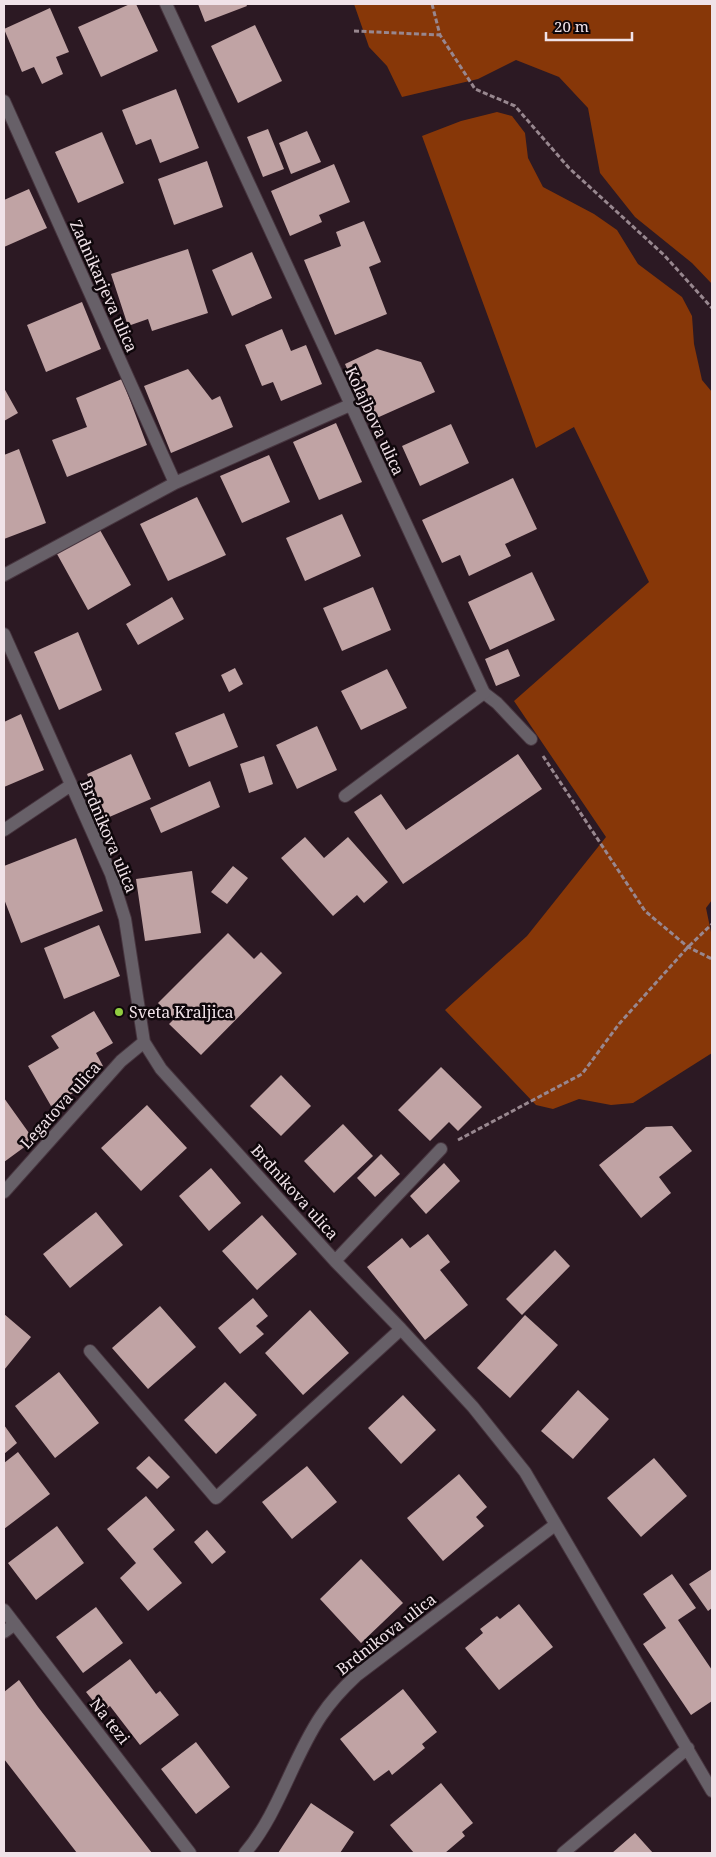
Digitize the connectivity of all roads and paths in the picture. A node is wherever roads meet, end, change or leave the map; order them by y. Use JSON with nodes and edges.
{"nodes":[{"id":1,"x":166,"y":4,"type":"edge"},
{"id":2,"x":432,"y":4,"type":"edge"},
{"id":3,"x":354,"y":31,"type":"dead end"},
{"id":4,"x":440,"y":35,"type":"junction"},
{"id":5,"x":4,"y":101,"type":"edge"},
{"id":6,"x":711,"y":306,"type":"edge"},
{"id":7,"x":350,"y":405,"type":"junction"},
{"id":8,"x":175,"y":483,"type":"junction"},
{"id":9,"x":4,"y":575,"type":"edge"},
{"id":10,"x":4,"y":634,"type":"edge"},
{"id":11,"x":484,"y":693,"type":"junction"},
{"id":12,"x":531,"y":739,"type":"joint"},
{"id":13,"x":71,"y":786,"type":"junction"},
{"id":14,"x":345,"y":796,"type":"dead end"},
{"id":15,"x":4,"y":830,"type":"edge"},
{"id":16,"x":712,"y":924,"type":"edge"},
{"id":17,"x":688,"y":947,"type":"junction"},
{"id":18,"x":712,"y":958,"type":"edge"},
{"id":19,"x":144,"y":1042,"type":"junction"},
{"id":20,"x":441,"y":1149,"type":"joint"},
{"id":21,"x":4,"y":1192,"type":"edge"},
{"id":22,"x":335,"y":1261,"type":"junction"},
{"id":23,"x":401,"y":1328,"type":"junction"},
{"id":24,"x":90,"y":1351,"type":"dead end"},
{"id":25,"x":555,"y":1525,"type":"junction"},
{"id":26,"x":4,"y":1610,"type":"edge"},
{"id":27,"x":15,"y":1624,"type":"junction"},
{"id":28,"x":4,"y":1632,"type":"edge"},
{"id":29,"x":688,"y":1748,"type":"junction"},
{"id":30,"x":712,"y":1791,"type":"edge"},
{"id":31,"x":190,"y":1853,"type":"edge"},
{"id":32,"x":244,"y":1853,"type":"edge"},
{"id":33,"x":563,"y":1853,"type":"edge"}],
"edges":[{"from":1,"to":7,"type":"street","name":"Kolajbova ulica"},
{"from":2,"to":4,"type":"path"},
{"from":3,"to":4,"type":"path"},
{"from":4,"to":6,"type":"path"},
{"from":5,"to":8,"type":"street","name":"Zadnikarjeva ulica"},
{"from":7,"to":8,"type":"street"},
{"from":7,"to":11,"type":"street","name":"Kolajbova ulica"},
{"from":8,"to":9,"type":"street"},
{"from":10,"to":13,"type":"street","name":"Brdnikova ulica"},
{"from":11,"to":12,"type":"street"},
{"from":11,"to":14,"type":"street"},
{"from":12,"to":17,"type":"path"},
{"from":13,"to":15,"type":"street"},
{"from":13,"to":19,"type":"street","name":"Brdnikova ulica"},
{"from":16,"to":17,"type":"path"},
{"from":17,"to":18,"type":"path"},
{"from":17,"to":20,"type":"path"},
{"from":19,"to":21,"type":"street","name":"Legatova ulica"},
{"from":19,"to":22,"type":"street","name":"Brdnikova ulica"},
{"from":20,"to":22,"type":"street","name":"Brdnikova ulica"},
{"from":22,"to":23,"type":"street","name":"Brdnikova ulica"},
{"from":23,"to":24,"type":"street"},
{"from":23,"to":25,"type":"street","name":"Brdnikova ulica"},
{"from":25,"to":29,"type":"street","name":"Brdnikova ulica"},
{"from":25,"to":32,"type":"street","name":"Brdnikova ulica"},
{"from":26,"to":27,"type":"street","name":"Na tezi"},
{"from":27,"to":28,"type":"street"},
{"from":27,"to":31,"type":"street","name":"Na tezi"},
{"from":29,"to":30,"type":"street","name":"Brdnikova ulica"},
{"from":29,"to":33,"type":"street"}]}
